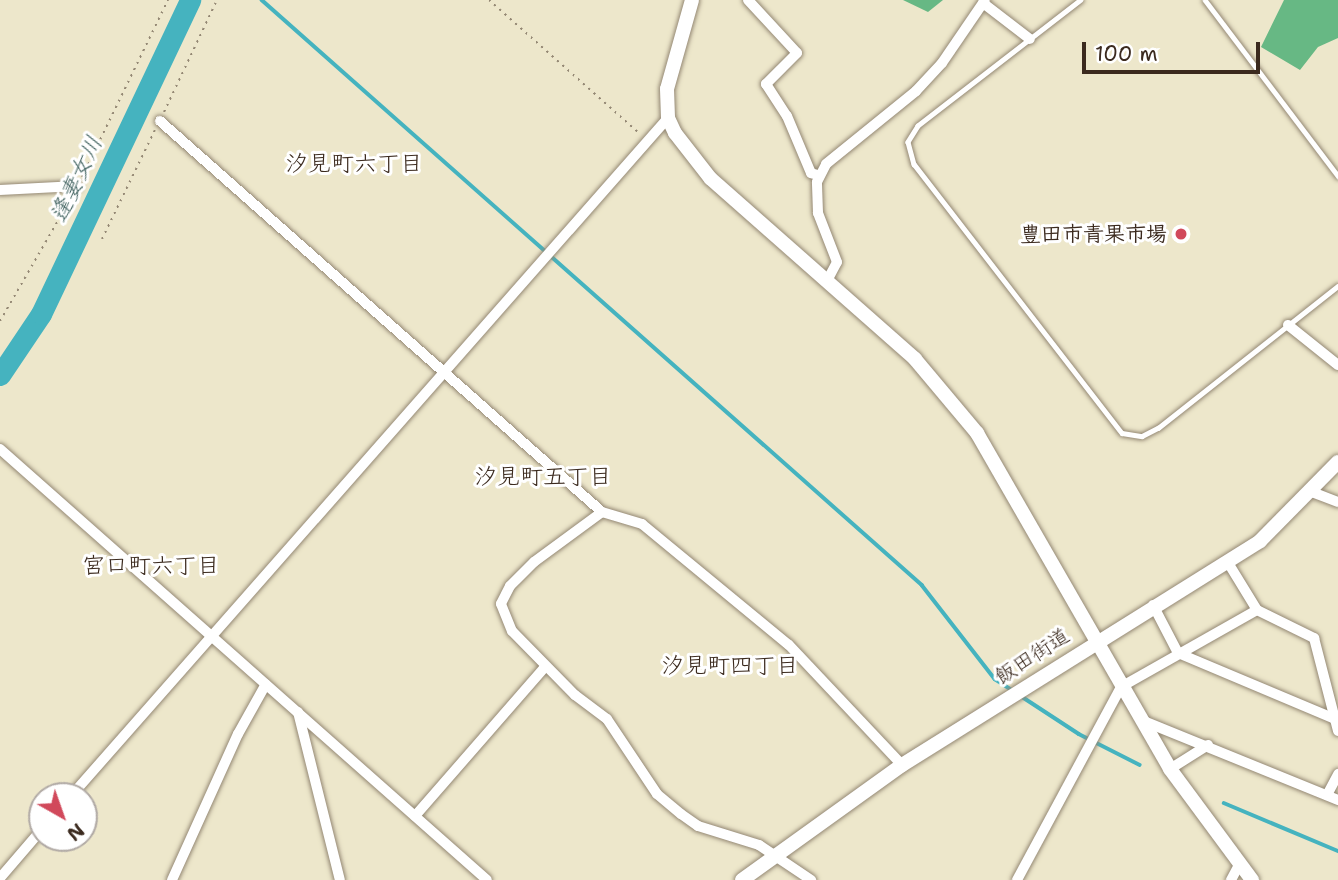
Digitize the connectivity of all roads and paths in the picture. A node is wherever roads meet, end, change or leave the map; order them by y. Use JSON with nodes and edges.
{"nodes":[{"id":1,"x":168,"y":0,"type":"edge"},
{"id":2,"x":217,"y":0,"type":"edge"},
{"id":3,"x":489,"y":0,"type":"edge"},
{"id":4,"x":692,"y":0,"type":"edge"},
{"id":5,"x":748,"y":0,"type":"edge"},
{"id":6,"x":1081,"y":0,"type":"edge"},
{"id":7,"x":1205,"y":0,"type":"edge"},
{"id":8,"x":984,"y":2,"type":"edge"},
{"id":9,"x":1030,"y":39,"type":"junction"},
{"id":10,"x":668,"y":118,"type":"junction"},
{"id":11,"x":160,"y":121,"type":"junction"},
{"id":12,"x":649,"y":141,"type":"junction"},
{"id":13,"x":820,"y":176,"type":"junction"},
{"id":14,"x":1338,"y":176,"type":"edge"},
{"id":15,"x":77,"y":186,"type":"junction"},
{"id":16,"x":0,"y":190,"type":"edge"},
{"id":17,"x":102,"y":239,"type":"dead end"},
{"id":18,"x":828,"y":279,"type":"junction"},
{"id":19,"x":1338,"y":286,"type":"edge"},
{"id":20,"x":0,"y":321,"type":"edge"},
{"id":21,"x":1289,"y":325,"type":"junction"},
{"id":22,"x":1338,"y":365,"type":"edge"},
{"id":23,"x":443,"y":373,"type":"junction"},
{"id":24,"x":0,"y":449,"type":"edge"},
{"id":25,"x":1338,"y":462,"type":"edge"},
{"id":26,"x":1312,"y":492,"type":"junction"},
{"id":27,"x":1338,"y":502,"type":"edge"},
{"id":28,"x":602,"y":512,"type":"junction"},
{"id":29,"x":1227,"y":561,"type":"junction"},
{"id":30,"x":1153,"y":606,"type":"junction"},
{"id":31,"x":1257,"y":610,"type":"junction"},
{"id":32,"x":209,"y":634,"type":"junction"},
{"id":33,"x":1097,"y":639,"type":"junction"},
{"id":34,"x":1178,"y":653,"type":"junction"},
{"id":35,"x":545,"y":667,"type":"junction"},
{"id":36,"x":266,"y":684,"type":"junction"},
{"id":37,"x":1121,"y":687,"type":"junction"},
{"id":38,"x":298,"y":712,"type":"junction"},
{"id":39,"x":1335,"y":719,"type":"junction"},
{"id":40,"x":1140,"y":720,"type":"junction"},
{"id":41,"x":1338,"y":731,"type":"edge"},
{"id":42,"x":1208,"y":746,"type":"junction"},
{"id":43,"x":902,"y":765,"type":"junction"},
{"id":44,"x":1170,"y":769,"type":"junction"},
{"id":45,"x":1338,"y":774,"type":"edge"},
{"id":46,"x":83,"y":782,"type":"edge"},
{"id":47,"x":1327,"y":795,"type":"junction"},
{"id":48,"x":1338,"y":800,"type":"edge"},
{"id":49,"x":415,"y":816,"type":"junction"},
{"id":50,"x":28,"y":845,"type":"edge"},
{"id":51,"x":774,"y":859,"type":"junction"},
{"id":52,"x":1239,"y":865,"type":"junction"},
{"id":53,"x":754,"y":875,"type":"edge"},
{"id":54,"x":0,"y":878,"type":"edge"},
{"id":55,"x":172,"y":880,"type":"edge"},
{"id":56,"x":340,"y":880,"type":"edge"},
{"id":57,"x":488,"y":880,"type":"edge"},
{"id":58,"x":742,"y":880,"type":"edge"},
{"id":59,"x":811,"y":880,"type":"edge"},
{"id":60,"x":1017,"y":880,"type":"edge"},
{"id":61,"x":1231,"y":880,"type":"edge"},
{"id":62,"x":1252,"y":880,"type":"edge"}],
"edges":[{"from":1,"to":15,"type":"path"},
{"from":2,"to":11,"type":"path"},
{"from":3,"to":12,"type":"path"},
{"from":4,"to":10,"type":"street"},
{"from":5,"to":13,"type":"street"},
{"from":6,"to":9,"type":"lane"},
{"from":7,"to":14,"type":"lane"},
{"from":8,"to":9,"type":"street"},
{"from":8,"to":13,"type":"street"},
{"from":9,"to":21,"type":"lane"},
{"from":10,"to":12,"type":"street"},
{"from":10,"to":18,"type":"street"},
{"from":11,"to":17,"type":"path"},
{"from":11,"to":23,"type":"street"},
{"from":12,"to":23,"type":"street"},
{"from":13,"to":18,"type":"street"},
{"from":15,"to":16,"type":"street"},
{"from":15,"to":20,"type":"path"},
{"from":18,"to":33,"type":"street"},
{"from":19,"to":21,"type":"lane"},
{"from":21,"to":22,"type":"street"},
{"from":23,"to":28,"type":"street"},
{"from":23,"to":32,"type":"street"},
{"from":24,"to":32,"type":"street"},
{"from":25,"to":26,"type":"street","name":"飯田街道"},
{"from":26,"to":27,"type":"street"},
{"from":26,"to":29,"type":"street","name":"飯田街道"},
{"from":28,"to":35,"type":"street"},
{"from":28,"to":43,"type":"street"},
{"from":29,"to":30,"type":"street","name":"飯田街道"},
{"from":29,"to":31,"type":"street"},
{"from":30,"to":33,"type":"street","name":"飯田街道"},
{"from":30,"to":34,"type":"street"},
{"from":31,"to":34,"type":"street"},
{"from":31,"to":39,"type":"street"},
{"from":32,"to":36,"type":"street"},
{"from":32,"to":46,"type":"street"},
{"from":33,"to":37,"type":"street"},
{"from":33,"to":43,"type":"street","name":"飯田街道"},
{"from":34,"to":37,"type":"street"},
{"from":34,"to":39,"type":"street"},
{"from":35,"to":49,"type":"street"},
{"from":35,"to":51,"type":"street"},
{"from":36,"to":38,"type":"street"},
{"from":36,"to":55,"type":"street"},
{"from":37,"to":40,"type":"street"},
{"from":37,"to":60,"type":"street"},
{"from":38,"to":49,"type":"street"},
{"from":38,"to":56,"type":"street"},
{"from":39,"to":41,"type":"street"},
{"from":40,"to":42,"type":"street"},
{"from":40,"to":44,"type":"street"},
{"from":42,"to":44,"type":"street"},
{"from":42,"to":47,"type":"street"},
{"from":43,"to":51,"type":"street","name":"飯田街道"},
{"from":44,"to":52,"type":"street"},
{"from":45,"to":47,"type":"street"},
{"from":47,"to":48,"type":"street"},
{"from":49,"to":57,"type":"street"},
{"from":50,"to":54,"type":"street"},
{"from":51,"to":53,"type":"street","name":"飯田街道"},
{"from":51,"to":59,"type":"street"},
{"from":52,"to":61,"type":"street"},
{"from":52,"to":62,"type":"street"},
{"from":53,"to":58,"type":"street","name":"飯田街道"}]}
